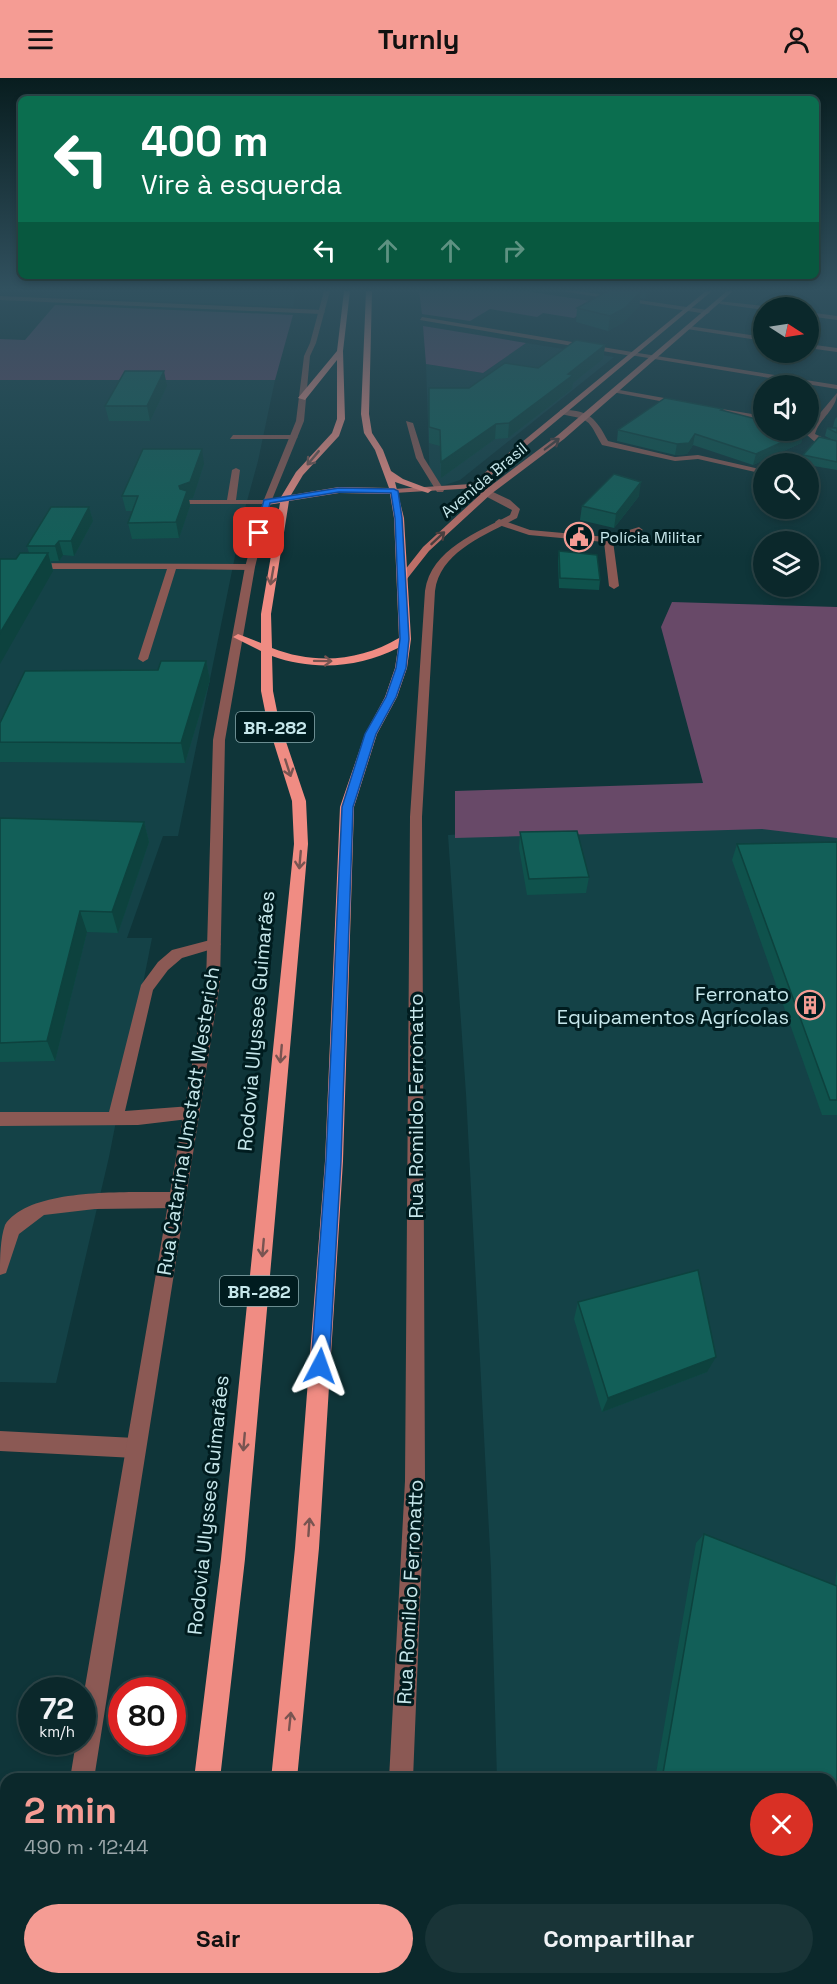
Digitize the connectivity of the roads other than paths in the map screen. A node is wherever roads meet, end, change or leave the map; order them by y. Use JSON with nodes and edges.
{"nodes":[{"id":1,"x":304,"y":380,"type":"edge"},
{"id":2,"x":317,"y":380,"type":"edge"},
{"id":3,"x":340,"y":380,"type":"edge"},
{"id":4,"x":367,"y":380,"type":"edge"},
{"id":5,"x":601,"y":380,"type":"edge"},
{"id":6,"x":628,"y":380,"type":"edge"},
{"id":7,"x":793,"y":380,"type":"edge"},
{"id":8,"x":837,"y":387,"type":"edge"},
{"id":9,"x":614,"y":391,"type":"junction"},
{"id":10,"x":837,"y":395,"type":"edge"},
{"id":11,"x":302,"y":398,"type":"junction"},
{"id":12,"x":692,"y":405,"type":"edge"},
{"id":13,"x":703,"y":407,"type":"edge"},
{"id":14,"x":563,"y":412,"type":"junction"},
{"id":15,"x":753,"y":416,"type":"edge"},
{"id":16,"x":586,"y":417,"type":"junction"},
{"id":17,"x":819,"y":421,"type":"edge"},
{"id":18,"x":409,"y":423,"type":"dead end"},
{"id":19,"x":233,"y":437,"type":"dead end"},
{"id":20,"x":294,"y":437,"type":"junction"},
{"id":21,"x":819,"y":440,"type":"edge"},
{"id":22,"x":837,"y":446,"type":"edge"},
{"id":23,"x":236,"y":470,"type":"dead end"},
{"id":24,"x":753,"y":470,"type":"edge"},
{"id":25,"x":388,"y":473,"type":"junction"},
{"id":26,"x":473,"y":486,"type":"junction"},
{"id":27,"x":428,"y":490,"type":"junction"},
{"id":28,"x":440,"y":490,"type":"junction"},
{"id":29,"x":394,"y":491,"type":"junction"},
{"id":30,"x":488,"y":492,"type":"junction"},
{"id":31,"x":285,"y":498,"type":"junction"},
{"id":32,"x":188,"y":502,"type":"edge"},
{"id":33,"x":231,"y":502,"type":"junction"},
{"id":34,"x":267,"y":502,"type":"junction"},
{"id":35,"x":500,"y":522,"type":"junction"},
{"id":36,"x":639,"y":530,"type":"dead end"},
{"id":37,"x":608,"y":540,"type":"junction"},
{"id":38,"x":0,"y":566,"type":"edge"},
{"id":39,"x":172,"y":567,"type":"junction"},
{"id":40,"x":250,"y":567,"type":"junction"},
{"id":41,"x":400,"y":582,"type":"junction"},
{"id":42,"x":614,"y":586,"type":"dead end"},
{"id":43,"x":238,"y":638,"type":"junction"},
{"id":44,"x":405,"y":639,"type":"junction"},
{"id":45,"x":266,"y":649,"type":"junction"},
{"id":46,"x":143,"y":659,"type":"dead end"},
{"id":47,"x":214,"y":944,"type":"junction"},
{"id":48,"x":191,"y":1113,"type":"junction"},
{"id":49,"x":115,"y":1118,"type":"junction"},
{"id":50,"x":0,"y":1119,"type":"edge"},
{"id":51,"x":176,"y":1200,"type":"junction"},
{"id":52,"x":0,"y":1267,"type":"edge"},
{"id":53,"x":0,"y":1441,"type":"edge"},
{"id":54,"x":135,"y":1448,"type":"junction"},
{"id":55,"x":83,"y":1773,"type":"edge"},
{"id":56,"x":208,"y":1773,"type":"edge"},
{"id":57,"x":285,"y":1773,"type":"edge"},
{"id":58,"x":401,"y":1773,"type":"edge"}],
"edges":[{"from":1,"to":11,"type":"street","name":"Rua Catarina Umstadt Westerich"},
{"from":2,"to":11,"type":"highway"},
{"from":3,"to":31,"type":"highway","name":"Rodovia Ulysses Guimarães","number":"BR-282","one_way":true},
{"from":4,"to":25,"type":"highway","number":"BR-282"},
{"from":5,"to":14,"type":"main road","name":"Avenida Brasil"},
{"from":6,"to":9,"type":"main road","name":"Avenida Brasil"},
{"from":7,"to":8,"type":"street"},
{"from":9,"to":12,"type":"street"},
{"from":9,"to":16,"type":"main road","name":"Avenida Brasil"},
{"from":10,"to":17,"type":"street"},
{"from":11,"to":20,"type":"street","name":"Rua Catarina Umstadt Westerich"},
{"from":13,"to":15,"type":"street"},
{"from":14,"to":16,"type":"street"},
{"from":14,"to":26,"type":"main road","name":"Avenida Brasil"},
{"from":16,"to":24,"type":"street"},
{"from":30,"to":16,"type":"main road","name":"Avenida Brasil","one_way":true},
{"from":18,"to":28,"type":"street"},
{"from":19,"to":20,"type":"street"},
{"from":20,"to":34,"type":"street","name":"Rua Catarina Umstadt Westerich"},
{"from":21,"to":22,"type":"street"},
{"from":23,"to":33,"type":"street"},
{"from":25,"to":27,"type":"highway"},
{"from":25,"to":29,"type":"highway","number":"BR-282"},
{"from":26,"to":28,"type":"main road","name":"Avenida Brasil"},
{"from":26,"to":30,"type":"street"},
{"from":27,"to":28,"type":"main road","name":"Avenida Brasil"},
{"from":27,"to":29,"type":"main road","name":"Avenida Brasil"},
{"from":29,"to":31,"type":"highway"},
{"from":29,"to":41,"type":"highway","number":"BR-282"},
{"from":30,"to":35,"type":"street","name":"Rua Romildo Ferronatto"},
{"from":41,"to":30,"type":"main road","name":"Avenida Brasil","one_way":true},
{"from":31,"to":34,"type":"highway"},
{"from":31,"to":45,"type":"highway","name":"Rodovia Ulysses Guimarães","number":"BR-282","one_way":true},
{"from":32,"to":33,"type":"street"},
{"from":33,"to":34,"type":"street"},
{"from":34,"to":40,"type":"street","name":"Rua Catarina Umstadt Westerich"},
{"from":35,"to":37,"type":"street"},
{"from":35,"to":58,"type":"street","name":"Rua Romildo Ferronatto"},
{"from":36,"to":37,"type":"street"},
{"from":37,"to":42,"type":"street"},
{"from":38,"to":39,"type":"street"},
{"from":39,"to":40,"type":"street"},
{"from":39,"to":46,"type":"street"},
{"from":40,"to":43,"type":"street","name":"Rua Catarina Umstadt Westerich"},
{"from":41,"to":44,"type":"highway","number":"BR-282"},
{"from":43,"to":45,"type":"highway"},
{"from":43,"to":47,"type":"street","name":"Rua Catarina Umstadt Westerich"},
{"from":45,"to":44,"type":"highway","one_way":true},
{"from":57,"to":44,"type":"highway","number":"BR-282","one_way":true},
{"from":45,"to":56,"type":"highway","name":"Rodovia Ulysses Guimarães","number":"BR-282","one_way":true},
{"from":47,"to":48,"type":"street","name":"Rua Catarina Umstadt Westerich"},
{"from":47,"to":49,"type":"street"},
{"from":48,"to":49,"type":"street"},
{"from":48,"to":51,"type":"street","name":"Rua Catarina Umstadt Westerich"},
{"from":49,"to":50,"type":"street"},
{"from":51,"to":52,"type":"street"},
{"from":51,"to":54,"type":"street","name":"Rua Catarina Umstadt Westerich"},
{"from":53,"to":54,"type":"street"},
{"from":54,"to":55,"type":"street","name":"Rua Catarina Umstadt Westerich"}]}
